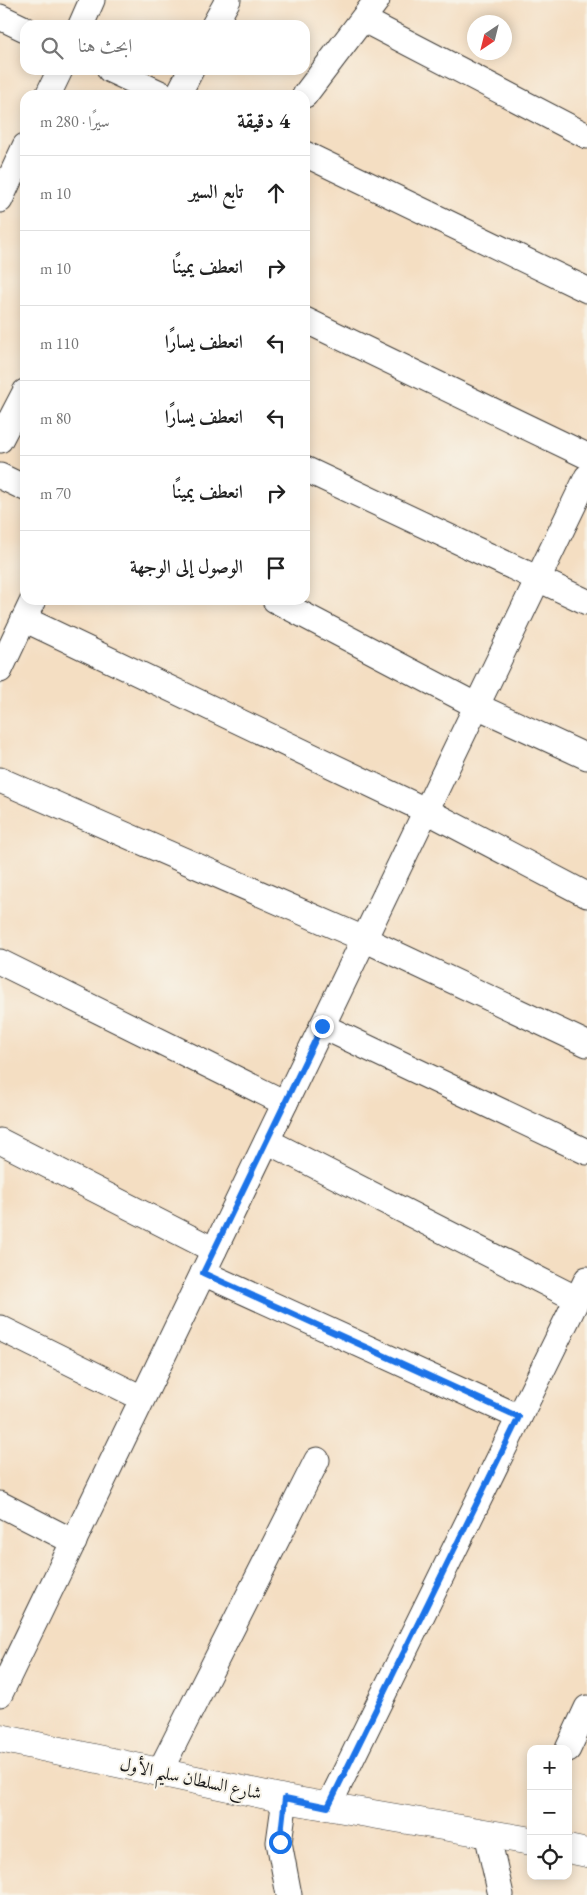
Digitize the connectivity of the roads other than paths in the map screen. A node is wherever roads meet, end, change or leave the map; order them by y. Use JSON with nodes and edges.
{"nodes":[{"id":1,"x":92,"y":0,"type":"edge"},
{"id":2,"x":228,"y":0,"type":"edge"},
{"id":3,"x":377,"y":0,"type":"edge"},
{"id":4,"x":0,"y":17,"type":"edge"},
{"id":5,"x":83,"y":20,"type":"edge"},
{"id":6,"x":217,"y":20,"type":"edge"},
{"id":7,"x":364,"y":20,"type":"junction"},
{"id":8,"x":20,"y":27,"type":"edge"},
{"id":9,"x":58,"y":75,"type":"edge"},
{"id":10,"x":121,"y":75,"type":"edge"},
{"id":11,"x":188,"y":75,"type":"edge"},
{"id":12,"x":50,"y":90,"type":"edge"},
{"id":13,"x":153,"y":90,"type":"edge"},
{"id":14,"x":181,"y":90,"type":"edge"},
{"id":15,"x":309,"y":90,"type":"edge"},
{"id":16,"x":587,"y":136,"type":"edge"},
{"id":17,"x":310,"y":156,"type":"edge"},
{"id":18,"x":20,"y":157,"type":"edge"},
{"id":19,"x":0,"y":200,"type":"edge"},
{"id":20,"x":587,"y":290,"type":"edge"},
{"id":21,"x":310,"y":322,"type":"edge"},
{"id":22,"x":20,"y":402,"type":"edge"},
{"id":23,"x":0,"y":440,"type":"edge"},
{"id":24,"x":587,"y":456,"type":"edge"},
{"id":25,"x":310,"y":470,"type":"edge"},
{"id":26,"x":0,"y":476,"type":"edge"},
{"id":27,"x":587,"y":477,"type":"edge"},
{"id":28,"x":20,"y":486,"type":"edge"},
{"id":29,"x":538,"y":578,"type":"junction"},
{"id":30,"x":587,"y":602,"type":"edge"},
{"id":31,"x":285,"y":605,"type":"edge"},
{"id":32,"x":29,"y":609,"type":"edge"},
{"id":33,"x":0,"y":670,"type":"edge"},
{"id":34,"x":477,"y":706,"type":"junction"},
{"id":35,"x":587,"y":757,"type":"edge"},
{"id":36,"x":0,"y":780,"type":"edge"},
{"id":37,"x":427,"y":811,"type":"junction"},
{"id":38,"x":587,"y":895,"type":"edge"},
{"id":39,"x":364,"y":939,"type":"junction"},
{"id":40,"x":0,"y":962,"type":"edge"},
{"id":41,"x":322,"y":1026,"type":"junction"},
{"id":42,"x":587,"y":1044,"type":"edge"},
{"id":43,"x":285,"y":1103,"type":"junction"},
{"id":44,"x":0,"y":1141,"type":"edge"},
{"id":45,"x":267,"y":1141,"type":"junction"},
{"id":46,"x":587,"y":1152,"type":"edge"},
{"id":47,"x":214,"y":1250,"type":"junction"},
{"id":48,"x":203,"y":1273,"type":"junction"},
{"id":49,"x":582,"y":1289,"type":"edge"},
{"id":50,"x":0,"y":1328,"type":"edge"},
{"id":51,"x":142,"y":1398,"type":"junction"},
{"id":52,"x":519,"y":1417,"type":"junction"},
{"id":53,"x":317,"y":1460,"type":"dead end"},
{"id":54,"x":0,"y":1504,"type":"edge"},
{"id":55,"x":74,"y":1542,"type":"junction"},
{"id":56,"x":10,"y":1650,"type":"edge"},
{"id":57,"x":0,"y":1694,"type":"edge"},
{"id":58,"x":587,"y":1708,"type":"edge"},
{"id":59,"x":0,"y":1738,"type":"edge"},
{"id":60,"x":570,"y":1745,"type":"edge"},
{"id":61,"x":160,"y":1771,"type":"junction"},
{"id":62,"x":285,"y":1798,"type":"junction"},
{"id":63,"x":328,"y":1807,"type":"junction"},
{"id":64,"x":487,"y":1833,"type":"junction"},
{"id":65,"x":527,"y":1837,"type":"edge"},
{"id":66,"x":572,"y":1850,"type":"edge"},
{"id":67,"x":587,"y":1853,"type":"edge"},
{"id":68,"x":289,"y":1895,"type":"edge"},
{"id":69,"x":501,"y":1895,"type":"edge"}],
"edges":[{"from":1,"to":5,"type":"street"},
{"from":2,"to":6,"type":"street"},
{"from":3,"to":7,"type":"street"},
{"from":4,"to":8,"type":"street"},
{"from":7,"to":15,"type":"street"},
{"from":7,"to":16,"type":"street"},
{"from":9,"to":12,"type":"street"},
{"from":10,"to":13,"type":"street"},
{"from":11,"to":14,"type":"street"},
{"from":17,"to":20,"type":"street"},
{"from":18,"to":19,"type":"street"},
{"from":21,"to":24,"type":"street"},
{"from":22,"to":23,"type":"street"},
{"from":25,"to":29,"type":"street"},
{"from":26,"to":28,"type":"street"},
{"from":27,"to":29,"type":"street"},
{"from":29,"to":30,"type":"street"},
{"from":29,"to":34,"type":"street"},
{"from":31,"to":34,"type":"street"},
{"from":32,"to":33,"type":"street"},
{"from":32,"to":37,"type":"street"},
{"from":34,"to":35,"type":"street"},
{"from":34,"to":37,"type":"street"},
{"from":36,"to":39,"type":"street"},
{"from":37,"to":38,"type":"street"},
{"from":37,"to":39,"type":"street"},
{"from":39,"to":41,"type":"street"},
{"from":39,"to":42,"type":"street"},
{"from":40,"to":43,"type":"street"},
{"from":41,"to":43,"type":"street"},
{"from":41,"to":46,"type":"street"},
{"from":43,"to":45,"type":"street"},
{"from":44,"to":47,"type":"street"},
{"from":45,"to":47,"type":"street"},
{"from":45,"to":49,"type":"street"},
{"from":47,"to":48,"type":"street"},
{"from":48,"to":51,"type":"street"},
{"from":48,"to":52,"type":"street"},
{"from":49,"to":52,"type":"street"},
{"from":50,"to":51,"type":"street"},
{"from":51,"to":55,"type":"street"},
{"from":52,"to":63,"type":"street"},
{"from":53,"to":61,"type":"street"},
{"from":54,"to":55,"type":"street"},
{"from":55,"to":56,"type":"street"},
{"from":56,"to":57,"type":"street"},
{"from":58,"to":60,"type":"street"},
{"from":59,"to":61,"type":"street","name":"شارع السلطان سليم الأول"},
{"from":61,"to":62,"type":"street","name":"شارع السلطان سليم الأول"},
{"from":62,"to":63,"type":"street","name":"شارع السلطان سليم الأول"},
{"from":62,"to":68,"type":"street"},
{"from":63,"to":64,"type":"street","name":"شارع السلطان سليم الأول"},
{"from":64,"to":65,"type":"street","name":"شارع السلطان سليم الأول"},
{"from":64,"to":69,"type":"street"},
{"from":66,"to":67,"type":"street"}]}
